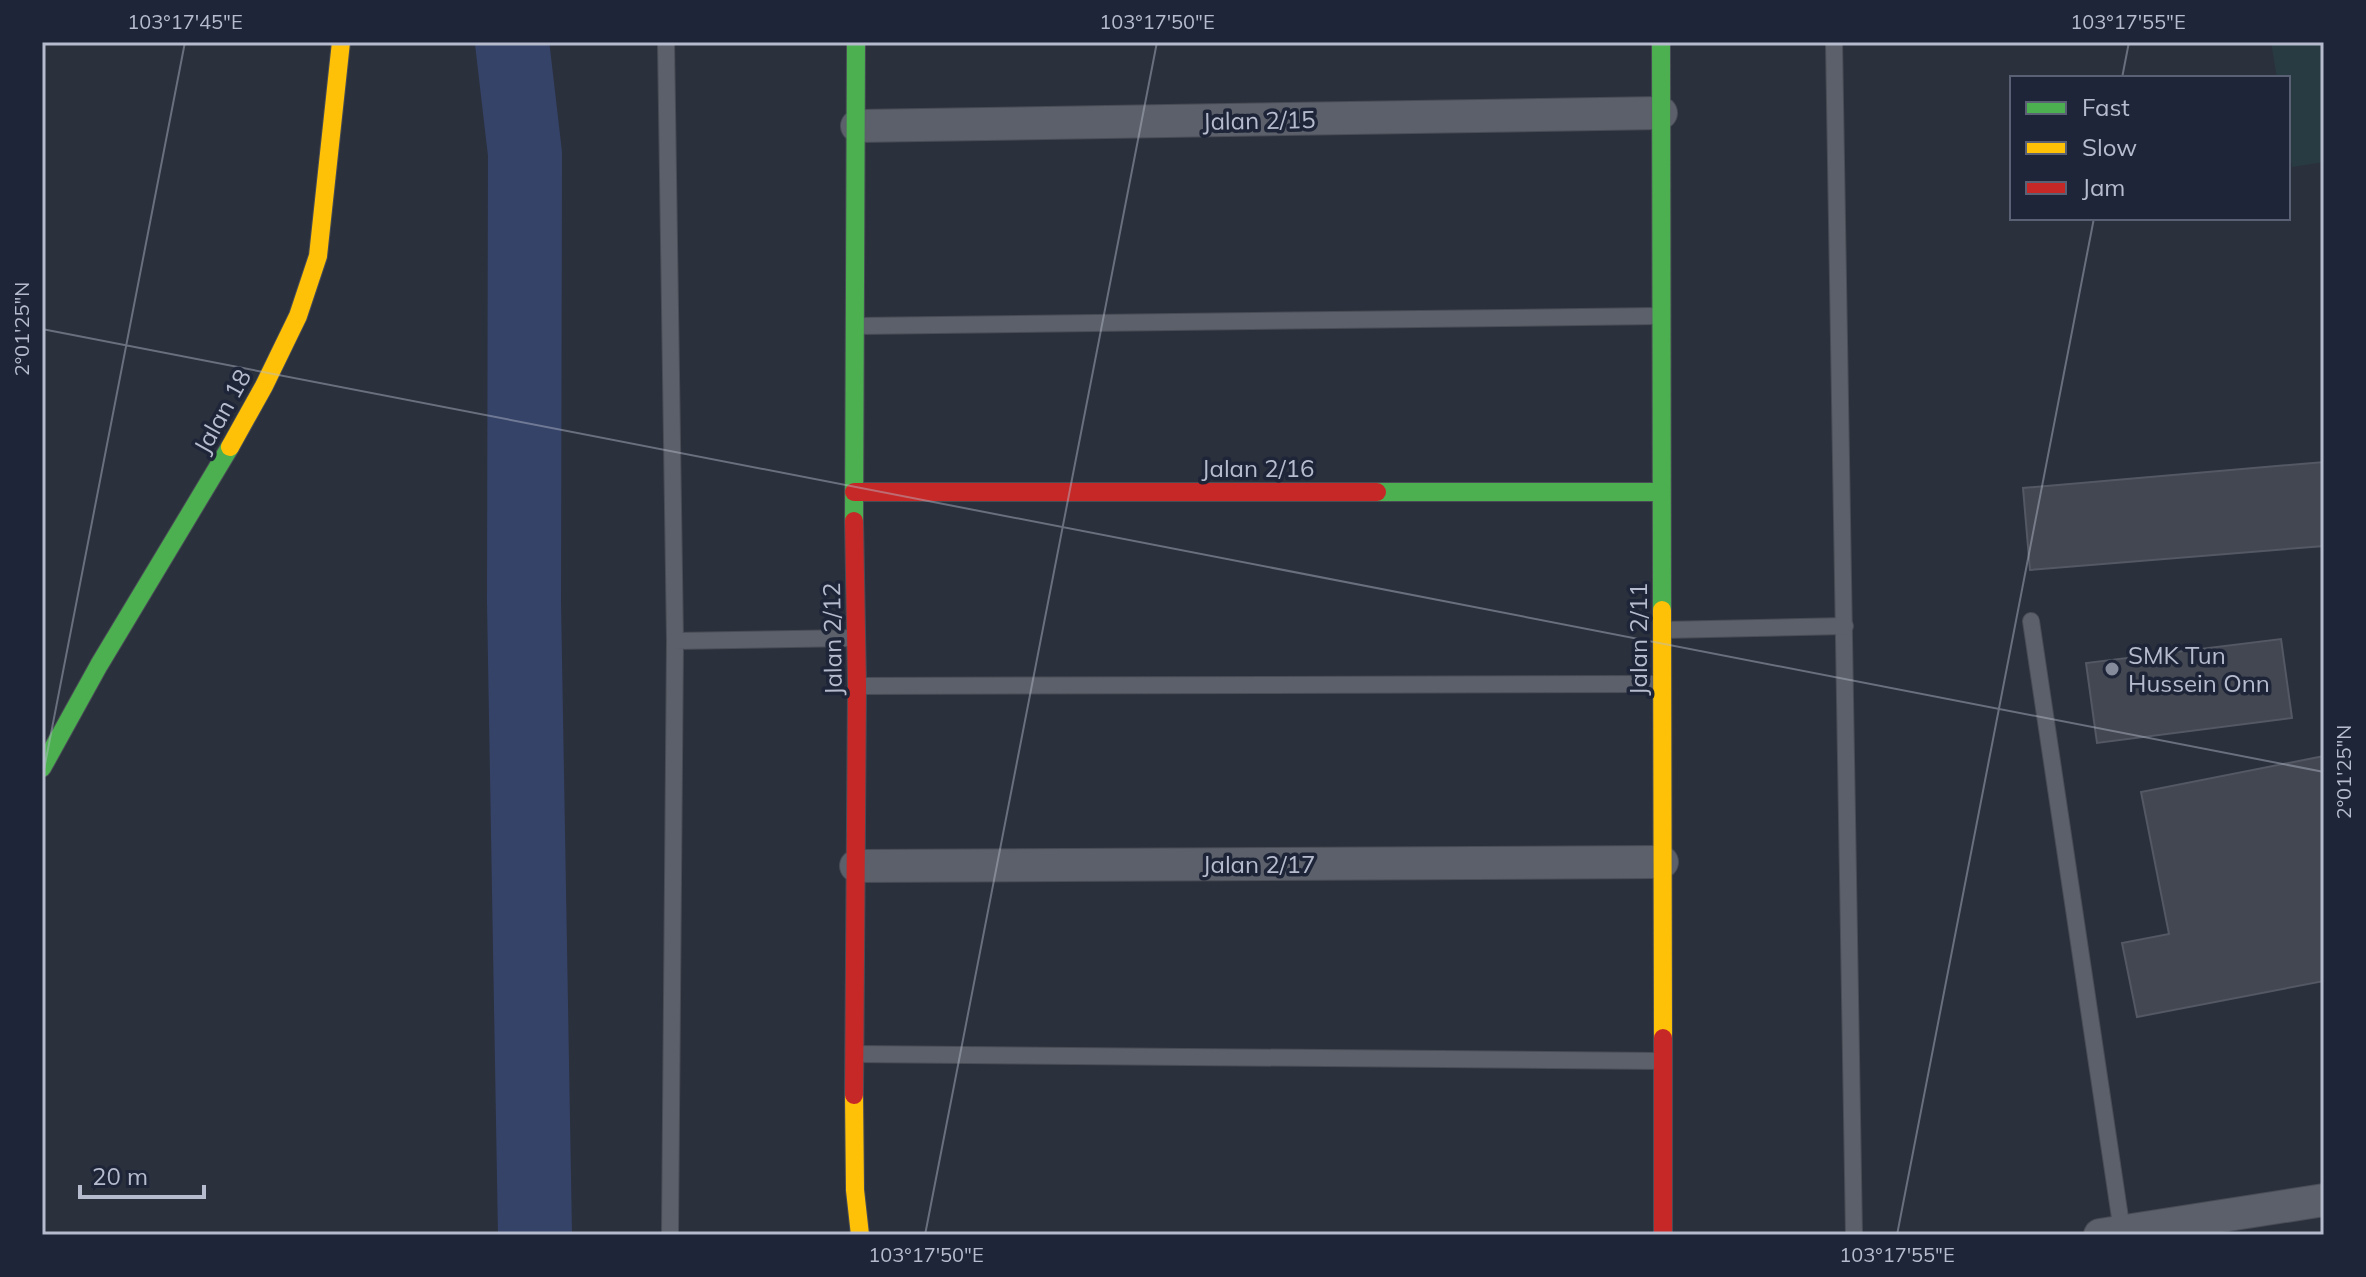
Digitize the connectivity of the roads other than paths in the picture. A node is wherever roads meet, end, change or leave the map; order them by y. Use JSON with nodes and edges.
{"nodes":[{"id":1,"x":341,"y":42,"type":"edge"},
{"id":2,"x":666,"y":42,"type":"edge"},
{"id":3,"x":856,"y":42,"type":"edge"},
{"id":4,"x":1661,"y":42,"type":"edge"},
{"id":5,"x":1834,"y":42,"type":"edge"},
{"id":6,"x":1661,"y":113,"type":"junction"},
{"id":7,"x":857,"y":126,"type":"junction"},
{"id":8,"x":1661,"y":316,"type":"junction"},
{"id":9,"x":856,"y":326,"type":"junction"},
{"id":10,"x":854,"y":492,"type":"junction"},
{"id":11,"x":1661,"y":492,"type":"junction"},
{"id":12,"x":2031,"y":621,"type":"dead end"},
{"id":13,"x":1845,"y":626,"type":"junction"},
{"id":14,"x":1662,"y":630,"type":"junction"},
{"id":15,"x":855,"y":638,"type":"junction"},
{"id":16,"x":675,"y":641,"type":"junction"},
{"id":17,"x":1662,"y":684,"type":"junction"},
{"id":18,"x":857,"y":686,"type":"junction"},
{"id":19,"x":42,"y":768,"type":"edge"},
{"id":20,"x":1662,"y":862,"type":"junction"},
{"id":21,"x":856,"y":866,"type":"junction"},
{"id":22,"x":853,"y":1054,"type":"junction"},
{"id":23,"x":1663,"y":1061,"type":"junction"},
{"id":24,"x":2324,"y":1200,"type":"edge"},
{"id":25,"x":2111,"y":1233,"type":"edge"},
{"id":26,"x":670,"y":1235,"type":"edge"},
{"id":27,"x":860,"y":1235,"type":"edge"},
{"id":28,"x":1663,"y":1235,"type":"edge"},
{"id":29,"x":1854,"y":1235,"type":"edge"}],
"edges":[{"from":1,"to":19,"type":"street","name":"Jalan 18"},
{"from":2,"to":16,"type":"lane"},
{"from":3,"to":7,"type":"street","name":"Jalan 2/12"},
{"from":4,"to":6,"type":"street","name":"Jalan 2/11"},
{"from":5,"to":13,"type":"lane"},
{"from":6,"to":7,"type":"street","name":"Jalan 2/15"},
{"from":6,"to":8,"type":"street","name":"Jalan 2/11"},
{"from":7,"to":9,"type":"street","name":"Jalan 2/12"},
{"from":8,"to":9,"type":"lane"},
{"from":8,"to":11,"type":"street","name":"Jalan 2/11"},
{"from":9,"to":10,"type":"street","name":"Jalan 2/12"},
{"from":10,"to":11,"type":"street","name":"Jalan 2/16"},
{"from":10,"to":15,"type":"street","name":"Jalan 2/12"},
{"from":11,"to":14,"type":"street","name":"Jalan 2/11"},
{"from":12,"to":25,"type":"lane"},
{"from":13,"to":14,"type":"lane"},
{"from":13,"to":29,"type":"lane"},
{"from":14,"to":17,"type":"street","name":"Jalan 2/11"},
{"from":15,"to":16,"type":"lane"},
{"from":15,"to":18,"type":"street","name":"Jalan 2/12"},
{"from":16,"to":26,"type":"lane"},
{"from":17,"to":18,"type":"lane"},
{"from":17,"to":20,"type":"street","name":"Jalan 2/11"},
{"from":18,"to":21,"type":"street","name":"Jalan 2/12"},
{"from":20,"to":21,"type":"street","name":"Jalan 2/17"},
{"from":20,"to":23,"type":"street","name":"Jalan 2/11"},
{"from":21,"to":22,"type":"street","name":"Jalan 2/12"},
{"from":22,"to":23,"type":"lane"},
{"from":22,"to":27,"type":"street","name":"Jalan 2/12"},
{"from":23,"to":28,"type":"street","name":"Jalan 2/11"},
{"from":24,"to":25,"type":"street"}]}
